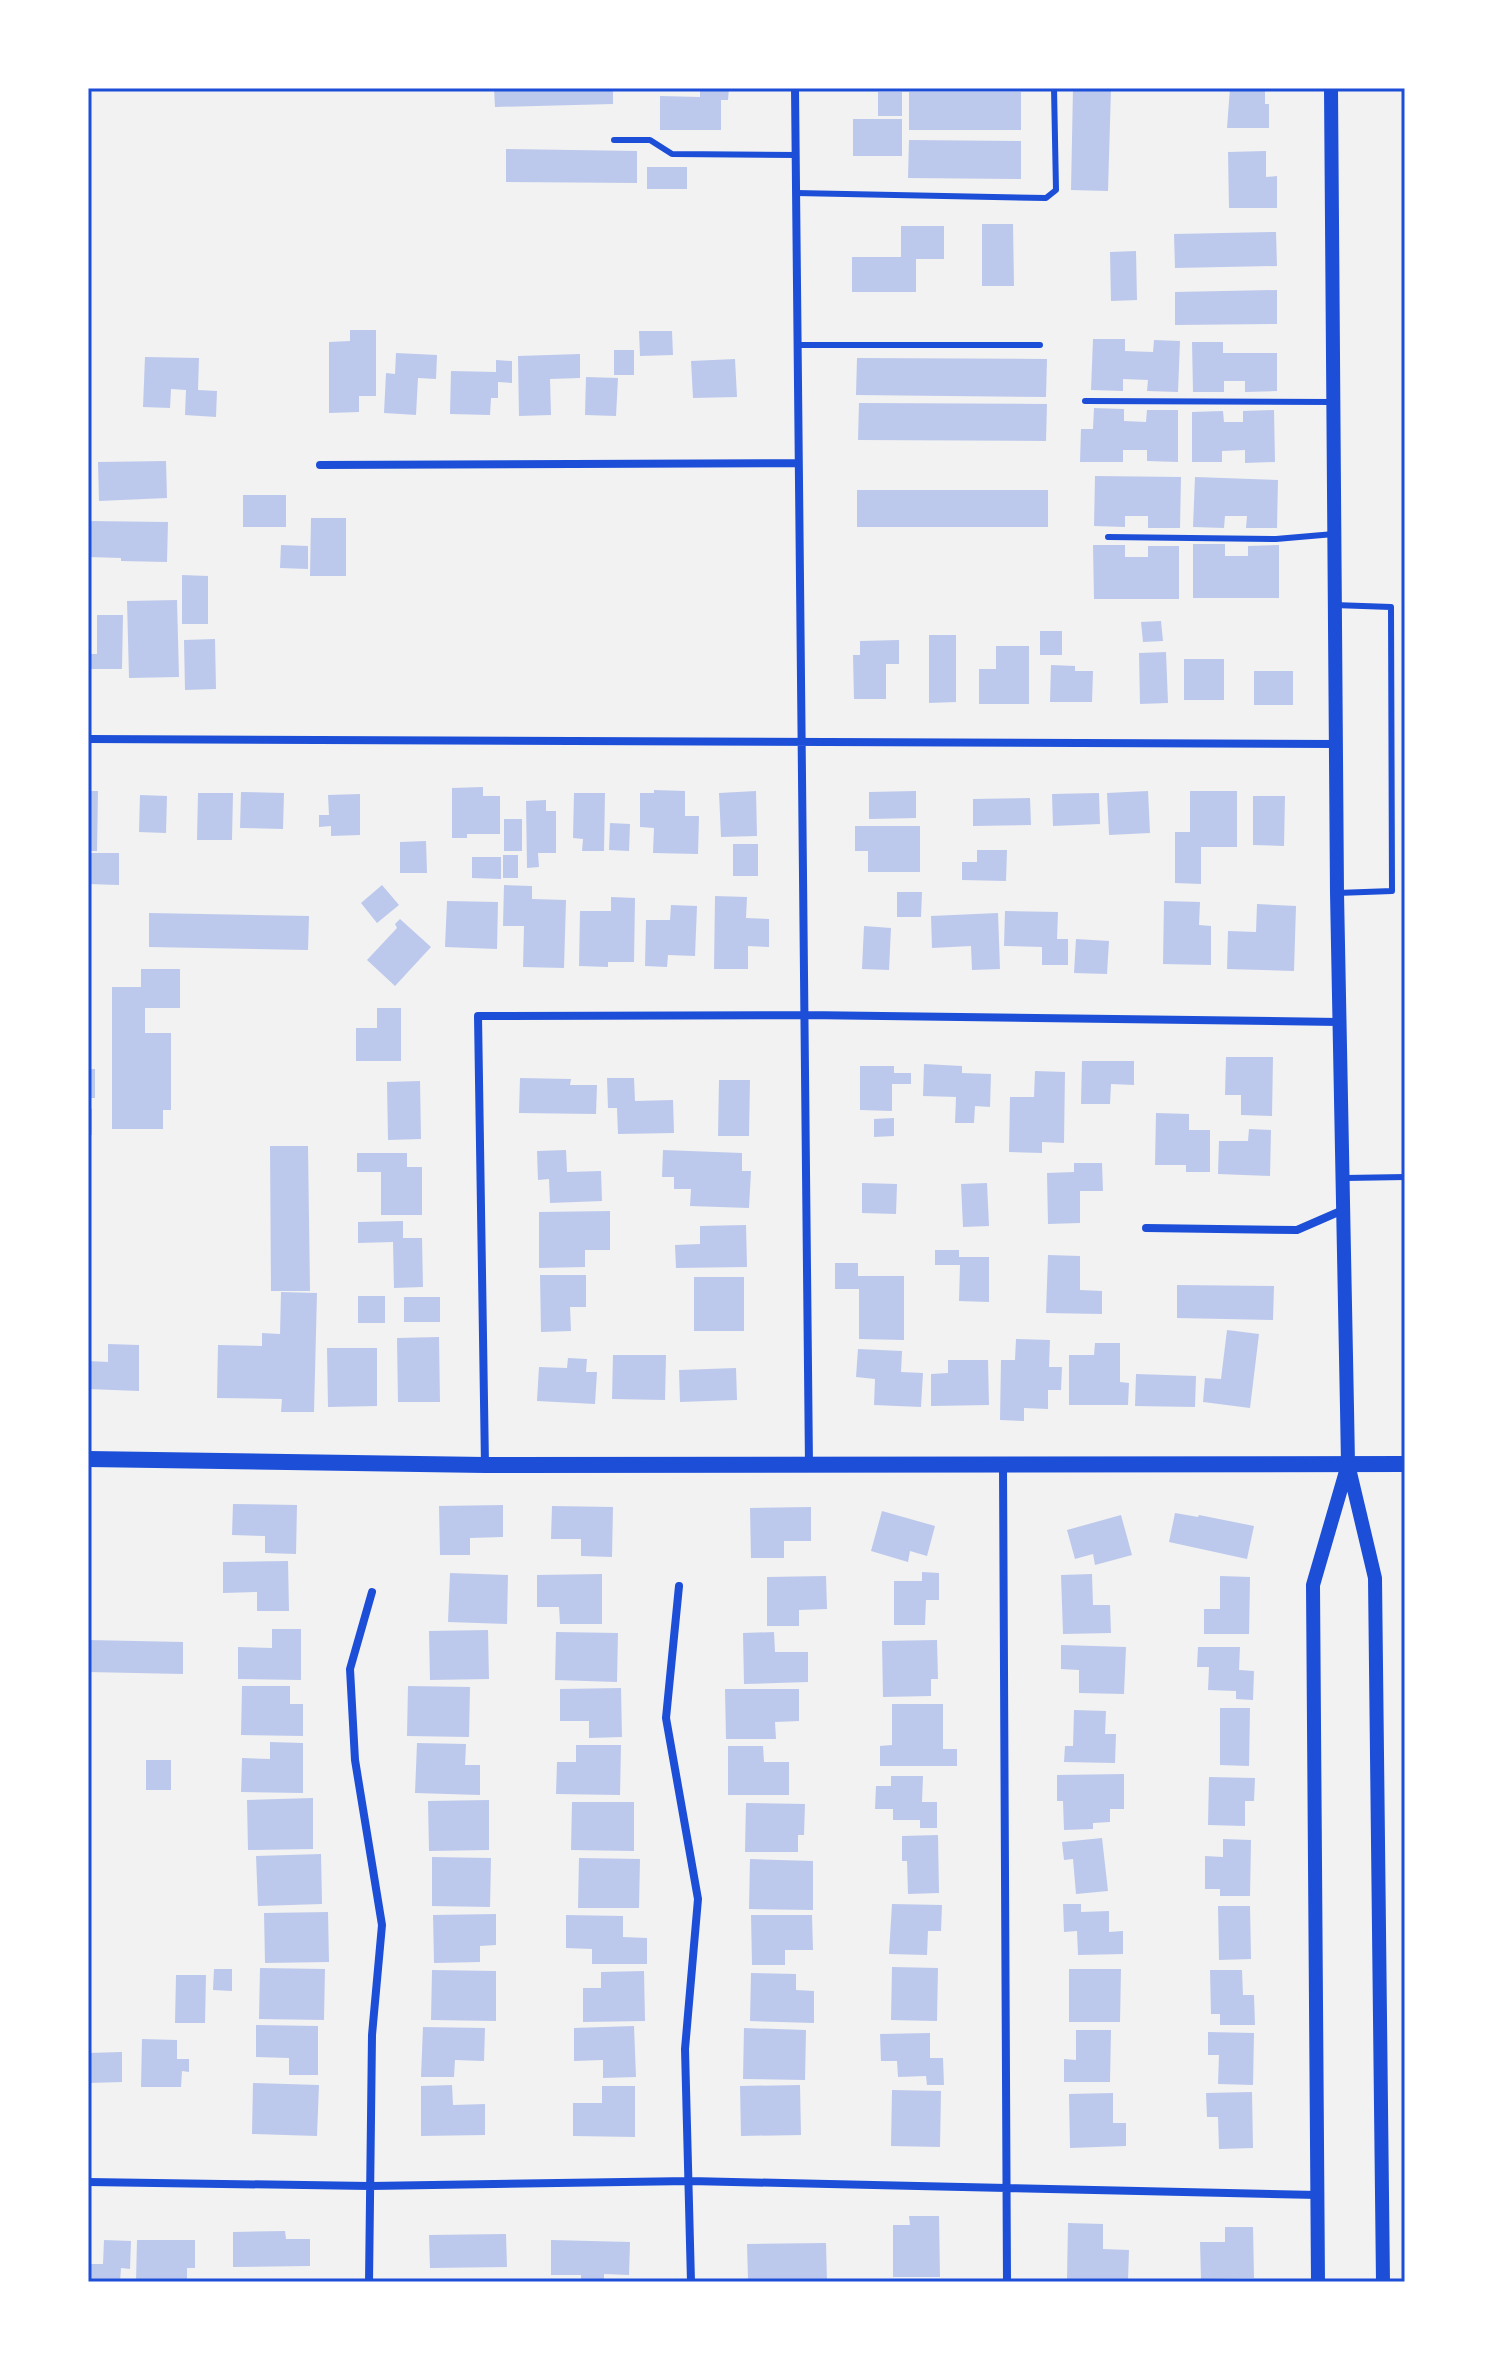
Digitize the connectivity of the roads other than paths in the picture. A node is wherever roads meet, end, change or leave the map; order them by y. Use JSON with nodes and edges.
{"nodes":[{"id":1,"x":795,"y":88,"type":"edge"},
{"id":2,"x":1054,"y":88,"type":"edge"},
{"id":3,"x":1331,"y":88,"type":"edge"},
{"id":4,"x":614,"y":140,"type":"dead end"},
{"id":5,"x":796,"y":155,"type":"junction"},
{"id":6,"x":796,"y":193,"type":"junction"},
{"id":7,"x":797,"y":345,"type":"junction"},
{"id":8,"x":1040,"y":345,"type":"dead end"},
{"id":9,"x":1085,"y":401,"type":"dead end"},
{"id":10,"x":1333,"y":402,"type":"junction"},
{"id":11,"x":798,"y":463,"type":"junction"},
{"id":12,"x":320,"y":465,"type":"dead end"},
{"id":13,"x":1334,"y":534,"type":"junction"},
{"id":14,"x":1108,"y":537,"type":"dead end"},
{"id":15,"x":1334,"y":605,"type":"junction"},
{"id":16,"x":88,"y":739,"type":"edge"},
{"id":17,"x":801,"y":744,"type":"junction"},
{"id":18,"x":1336,"y":744,"type":"junction"},
{"id":19,"x":1337,"y":893,"type":"junction"},
{"id":20,"x":805,"y":1015,"type":"junction"},
{"id":21,"x":1339,"y":1022,"type":"junction"},
{"id":22,"x":1405,"y":1177,"type":"edge"},
{"id":23,"x":1343,"y":1178,"type":"junction"},
{"id":24,"x":1343,"y":1210,"type":"junction"},
{"id":25,"x":1146,"y":1228,"type":"dead end"},
{"id":26,"x":88,"y":1459,"type":"edge"},
{"id":27,"x":1348,"y":1464,"type":"junction"},
{"id":28,"x":1405,"y":1464,"type":"edge"},
{"id":29,"x":485,"y":1465,"type":"junction"},
{"id":30,"x":809,"y":1466,"type":"junction"},
{"id":31,"x":1003,"y":1466,"type":"junction"},
{"id":32,"x":679,"y":1586,"type":"dead end"},
{"id":33,"x":372,"y":1592,"type":"dead end"},
{"id":34,"x":690,"y":2181,"type":"junction"},
{"id":35,"x":88,"y":2182,"type":"edge"},
{"id":36,"x":370,"y":2186,"type":"junction"},
{"id":37,"x":1006,"y":2187,"type":"junction"},
{"id":38,"x":1318,"y":2195,"type":"junction"},
{"id":39,"x":369,"y":2282,"type":"edge"},
{"id":40,"x":691,"y":2282,"type":"edge"},
{"id":41,"x":1007,"y":2282,"type":"edge"},
{"id":42,"x":1318,"y":2282,"type":"edge"},
{"id":43,"x":1383,"y":2282,"type":"edge"}],
"edges":[{"from":1,"to":5,"type":"street"},
{"from":2,"to":6,"type":"lane"},
{"from":3,"to":10,"type":"street"},
{"from":4,"to":5,"type":"lane"},
{"from":5,"to":6,"type":"street"},
{"from":6,"to":7,"type":"street"},
{"from":7,"to":8,"type":"lane"},
{"from":7,"to":11,"type":"street"},
{"from":9,"to":10,"type":"lane"},
{"from":10,"to":13,"type":"street"},
{"from":11,"to":12,"type":"street"},
{"from":11,"to":17,"type":"street"},
{"from":13,"to":14,"type":"lane"},
{"from":13,"to":15,"type":"street"},
{"from":15,"to":18,"type":"street"},
{"from":15,"to":19,"type":"lane"},
{"from":16,"to":17,"type":"street"},
{"from":17,"to":18,"type":"street"},
{"from":17,"to":20,"type":"street"},
{"from":18,"to":19,"type":"street"},
{"from":19,"to":21,"type":"street"},
{"from":20,"to":21,"type":"street"},
{"from":20,"to":29,"type":"street"},
{"from":20,"to":30,"type":"street"},
{"from":21,"to":23,"type":"street"},
{"from":22,"to":23,"type":"lane"},
{"from":23,"to":24,"type":"street"},
{"from":24,"to":25,"type":"street"},
{"from":24,"to":27,"type":"street"},
{"from":26,"to":29,"type":"main road"},
{"from":27,"to":28,"type":"main road"},
{"from":27,"to":31,"type":"main road"},
{"from":27,"to":38,"type":"street"},
{"from":27,"to":43,"type":"street"},
{"from":29,"to":30,"type":"main road"},
{"from":30,"to":31,"type":"main road"},
{"from":31,"to":37,"type":"street"},
{"from":32,"to":34,"type":"street"},
{"from":33,"to":36,"type":"street"},
{"from":34,"to":36,"type":"street"},
{"from":34,"to":37,"type":"street"},
{"from":34,"to":40,"type":"street"},
{"from":35,"to":36,"type":"street"},
{"from":36,"to":39,"type":"street"},
{"from":37,"to":38,"type":"street"},
{"from":37,"to":41,"type":"street"},
{"from":38,"to":42,"type":"street"}]}
